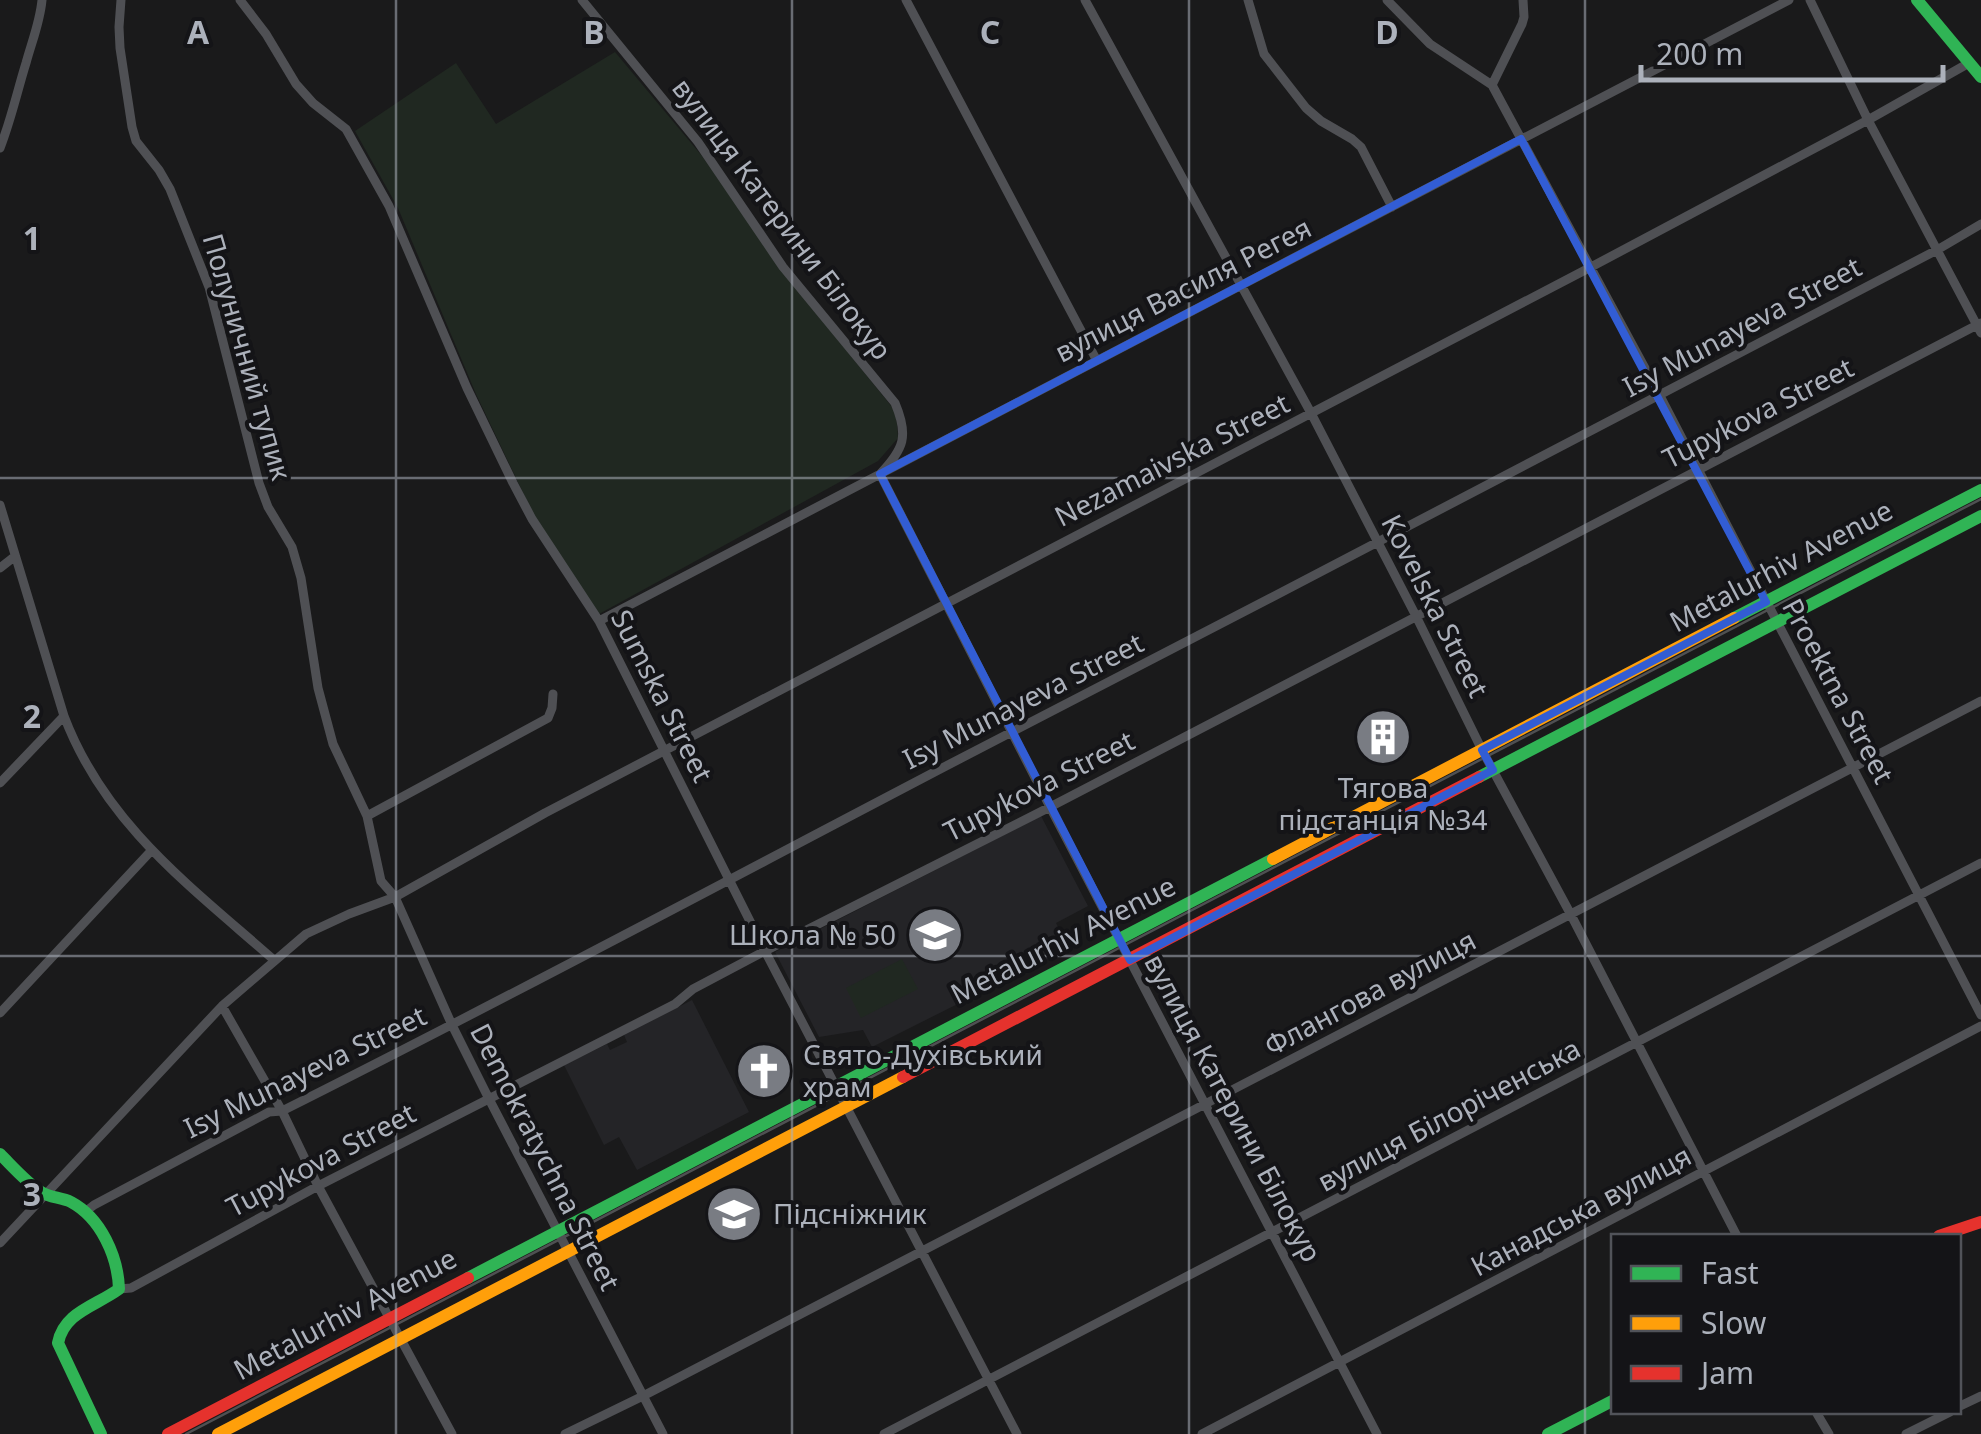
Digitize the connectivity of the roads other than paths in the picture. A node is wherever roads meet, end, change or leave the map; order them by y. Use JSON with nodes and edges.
{"nodes":[{"id":1,"x":42,"y":0,"type":"edge"},
{"id":2,"x":121,"y":0,"type":"edge"},
{"id":3,"x":240,"y":0,"type":"edge"},
{"id":4,"x":582,"y":0,"type":"edge"},
{"id":5,"x":906,"y":0,"type":"edge"},
{"id":6,"x":1086,"y":0,"type":"edge"},
{"id":7,"x":1248,"y":0,"type":"edge"},
{"id":8,"x":1387,"y":0,"type":"edge"},
{"id":9,"x":1523,"y":0,"type":"edge"},
{"id":10,"x":1789,"y":0,"type":"edge"},
{"id":11,"x":1810,"y":0,"type":"edge"},
{"id":12,"x":1917,"y":0,"type":"edge"},
{"id":13,"x":1968,"y":63,"type":"junction"},
{"id":14,"x":1981,"y":77,"type":"edge"},
{"id":15,"x":1492,"y":84,"type":"junction"},
{"id":16,"x":1868,"y":120,"type":"junction"},
{"id":17,"x":1521,"y":139,"type":"junction"},
{"id":18,"x":0,"y":148,"type":"edge"},
{"id":19,"x":1392,"y":207,"type":"junction"},
{"id":20,"x":1981,"y":224,"type":"edge"},
{"id":21,"x":1937,"y":250,"type":"junction"},
{"id":22,"x":1591,"y":267,"type":"junction"},
{"id":23,"x":1243,"y":286,"type":"junction"},
{"id":24,"x":1980,"y":327,"type":"edge"},
{"id":25,"x":1096,"y":359,"type":"junction"},
{"id":26,"x":1660,"y":396,"type":"junction"},
{"id":27,"x":1311,"y":413,"type":"junction"},
{"id":28,"x":1697,"y":470,"type":"junction"},
{"id":29,"x":880,"y":474,"type":"junction"},
{"id":30,"x":1981,"y":490,"type":"edge"},
{"id":31,"x":0,"y":505,"type":"edge"},
{"id":32,"x":1981,"y":516,"type":"edge"},
{"id":33,"x":1377,"y":542,"type":"junction"},
{"id":34,"x":14,"y":556,"type":"junction"},
{"id":35,"x":0,"y":568,"type":"edge"},
{"id":36,"x":946,"y":602,"type":"junction"},
{"id":37,"x":1766,"y":602,"type":"junction"},
{"id":38,"x":1416,"y":616,"type":"junction"},
{"id":39,"x":599,"y":621,"type":"junction"},
{"id":40,"x":1777,"y":622,"type":"junction"},
{"id":41,"x":552,"y":694,"type":"dead end"},
{"id":42,"x":1981,"y":701,"type":"edge"},
{"id":43,"x":64,"y":716,"type":"junction"},
{"id":44,"x":1013,"y":732,"type":"junction"},
{"id":45,"x":666,"y":750,"type":"junction"},
{"id":46,"x":1482,"y":750,"type":"junction"},
{"id":47,"x":1853,"y":766,"type":"junction"},
{"id":48,"x":1492,"y":770,"type":"junction"},
{"id":49,"x":0,"y":783,"type":"edge"},
{"id":50,"x":1050,"y":807,"type":"junction"},
{"id":51,"x":367,"y":816,"type":"junction"},
{"id":52,"x":151,"y":852,"type":"junction"},
{"id":53,"x":1981,"y":863,"type":"edge"},
{"id":54,"x":728,"y":879,"type":"junction"},
{"id":55,"x":1920,"y":895,"type":"junction"},
{"id":56,"x":395,"y":896,"type":"junction"},
{"id":57,"x":1570,"y":914,"type":"junction"},
{"id":58,"x":1119,"y":939,"type":"junction"},
{"id":59,"x":765,"y":951,"type":"junction"},
{"id":60,"x":274,"y":960,"type":"junction"},
{"id":61,"x":1130,"y":960,"type":"junction"},
{"id":62,"x":222,"y":1006,"type":"junction"},
{"id":63,"x":0,"y":1013,"type":"edge"},
{"id":64,"x":1981,"y":1015,"type":"edge"},
{"id":65,"x":452,"y":1025,"type":"junction"},
{"id":66,"x":1981,"y":1026,"type":"edge"},
{"id":67,"x":1636,"y":1043,"type":"junction"},
{"id":68,"x":836,"y":1086,"type":"junction"},
{"id":69,"x":488,"y":1098,"type":"junction"},
{"id":70,"x":1207,"y":1104,"type":"junction"},
{"id":71,"x":847,"y":1108,"type":"junction"},
{"id":72,"x":282,"y":1110,"type":"junction"},
{"id":73,"x":0,"y":1154,"type":"edge"},
{"id":74,"x":1704,"y":1172,"type":"junction"},
{"id":75,"x":318,"y":1186,"type":"junction"},
{"id":76,"x":44,"y":1195,"type":"junction"},
{"id":77,"x":85,"y":1212,"type":"junction"},
{"id":78,"x":1981,"y":1222,"type":"edge"},
{"id":79,"x":557,"y":1232,"type":"junction"},
{"id":80,"x":1273,"y":1233,"type":"junction"},
{"id":81,"x":1736,"y":1234,"type":"edge"},
{"id":82,"x":1945,"y":1234,"type":"edge"},
{"id":83,"x":0,"y":1243,"type":"edge"},
{"id":84,"x":922,"y":1251,"type":"junction"},
{"id":85,"x":568,"y":1253,"type":"junction"},
{"id":86,"x":119,"y":1289,"type":"junction"},
{"id":87,"x":389,"y":1319,"type":"junction"},
{"id":88,"x":400,"y":1340,"type":"junction"},
{"id":89,"x":1341,"y":1362,"type":"junction"},
{"id":90,"x":989,"y":1379,"type":"junction"},
{"id":91,"x":643,"y":1396,"type":"junction"},
{"id":92,"x":1611,"y":1402,"type":"edge"},
{"id":93,"x":1946,"y":1414,"type":"edge"},
{"id":94,"x":100,"y":1434,"type":"edge"},
{"id":95,"x":168,"y":1434,"type":"edge"},
{"id":96,"x":218,"y":1434,"type":"edge"},
{"id":97,"x":452,"y":1434,"type":"edge"},
{"id":98,"x":565,"y":1434,"type":"edge"},
{"id":99,"x":663,"y":1434,"type":"edge"},
{"id":100,"x":884,"y":1434,"type":"edge"},
{"id":101,"x":1017,"y":1434,"type":"edge"},
{"id":102,"x":1202,"y":1434,"type":"edge"},
{"id":103,"x":1377,"y":1434,"type":"edge"},
{"id":104,"x":1548,"y":1434,"type":"edge"},
{"id":105,"x":1906,"y":1434,"type":"edge"}],
"edges":[{"from":1,"to":18,"type":"street"},
{"from":2,"to":51,"type":"street","name":"Полуничний тупик"},
{"from":3,"to":39,"type":"street","name":"Sumska Street"},
{"from":4,"to":29,"type":"street","name":"вулиця Катерини Білокур"},
{"from":5,"to":25,"type":"street"},
{"from":6,"to":23,"type":"street","name":"Kovelska Street"},
{"from":7,"to":19,"type":"street"},
{"from":8,"to":15,"type":"street","name":"Proektna Street"},
{"from":9,"to":15,"type":"street"},
{"from":10,"to":17,"type":"street","name":"вулиця Василя Регея"},
{"from":11,"to":16,"type":"street"},
{"from":12,"to":13,"type":"main road"},
{"from":13,"to":14,"type":"main road"},
{"from":13,"to":16,"type":"street","name":"Nezamaivska Street"},
{"from":15,"to":17,"type":"street","name":"Proektna Street"},
{"from":16,"to":21,"type":"street"},
{"from":16,"to":22,"type":"street","name":"Nezamaivska Street"},
{"from":17,"to":19,"type":"street","name":"вулиця Василя Регея"},
{"from":17,"to":22,"type":"street","name":"Proektna Street"},
{"from":19,"to":23,"type":"street","name":"вулиця Василя Регея"},
{"from":20,"to":21,"type":"street","name":"Isy Munayeva Street"},
{"from":21,"to":24,"type":"street"},
{"from":21,"to":26,"type":"street","name":"Isy Munayeva Street"},
{"from":22,"to":26,"type":"street","name":"Proektna Street"},
{"from":22,"to":27,"type":"street","name":"Nezamaivska Street"},
{"from":23,"to":25,"type":"street","name":"вулиця Василя Регея"},
{"from":23,"to":27,"type":"street","name":"Kovelska Street"},
{"from":24,"to":28,"type":"street","name":"Tupykova Street"},
{"from":25,"to":29,"type":"street","name":"вулиця Василя Регея"},
{"from":26,"to":28,"type":"street","name":"Proektna Street"},
{"from":26,"to":33,"type":"street","name":"Isy Munayeva Street"},
{"from":27,"to":33,"type":"street","name":"Kovelska Street"},
{"from":27,"to":36,"type":"street","name":"Nezamaivska Street"},
{"from":28,"to":37,"type":"street","name":"Proektna Street"},
{"from":28,"to":38,"type":"street","name":"Tupykova Street"},
{"from":29,"to":36,"type":"street","name":"вулиця Катерини Білокур"},
{"from":29,"to":39,"type":"street","name":"вулиця Василя Регея"},
{"from":30,"to":37,"type":"main road","name":"Metalurhiv Avenue"},
{"from":31,"to":34,"type":"street"},
{"from":32,"to":40,"type":"main road","name":"Metalurhiv Avenue"},
{"from":33,"to":38,"type":"street","name":"Kovelska Street"},
{"from":33,"to":44,"type":"street","name":"Isy Munayeva Street"},
{"from":34,"to":35,"type":"street"},
{"from":34,"to":43,"type":"street"},
{"from":36,"to":44,"type":"street","name":"вулиця Катерини Білокур"},
{"from":36,"to":45,"type":"street","name":"Nezamaivska Street"},
{"from":37,"to":40,"type":"street","name":"Proektna Street"},
{"from":37,"to":46,"type":"main road","name":"Metalurhiv Avenue"},
{"from":38,"to":46,"type":"street","name":"Kovelska Street"},
{"from":38,"to":50,"type":"street","name":"Tupykova Street"},
{"from":39,"to":45,"type":"street","name":"Sumska Street"},
{"from":40,"to":47,"type":"street","name":"Proektna Street"},
{"from":40,"to":48,"type":"main road","name":"Metalurhiv Avenue"},
{"from":41,"to":51,"type":"street"},
{"from":42,"to":47,"type":"street","name":"Флангова вулиця"},
{"from":43,"to":49,"type":"street"},
{"from":43,"to":52,"type":"street"},
{"from":44,"to":50,"type":"street","name":"вулиця Катерини Білокур"},
{"from":44,"to":54,"type":"street","name":"Isy Munayeva Street"},
{"from":45,"to":54,"type":"street","name":"Sumska Street"},
{"from":45,"to":56,"type":"street","name":"Nezamaivska Street"},
{"from":46,"to":48,"type":"street","name":"Kovelska Street"},
{"from":46,"to":58,"type":"main road","name":"Metalurhiv Avenue"},
{"from":47,"to":55,"type":"street","name":"Proektna Street"},
{"from":47,"to":57,"type":"street","name":"Флангова вулиця"},
{"from":48,"to":57,"type":"street","name":"Kovelska Street"},
{"from":48,"to":61,"type":"main road","name":"Metalurhiv Avenue"},
{"from":50,"to":58,"type":"street","name":"вулиця Катерини Білокур"},
{"from":50,"to":59,"type":"street","name":"Tupykova Street"},
{"from":51,"to":56,"type":"street","name":"Полуничний тупик"},
{"from":52,"to":60,"type":"street"},
{"from":52,"to":63,"type":"street"},
{"from":53,"to":55,"type":"street","name":"вулиця Білоріченська"},
{"from":54,"to":59,"type":"street","name":"Sumska Street"},
{"from":54,"to":65,"type":"street","name":"Isy Munayeva Street"},
{"from":55,"to":64,"type":"street","name":"Proektna Street"},
{"from":55,"to":67,"type":"street","name":"вулиця Білоріченська"},
{"from":56,"to":60,"type":"street","name":"Nezamaivska Street"},
{"from":56,"to":65,"type":"street","name":"Demokratychna Street"},
{"from":57,"to":67,"type":"street","name":"Kovelska Street"},
{"from":57,"to":70,"type":"street","name":"Флангова вулиця"},
{"from":58,"to":61,"type":"street","name":"вулиця Катерини Білокур"},
{"from":58,"to":68,"type":"main road","name":"Metalurhiv Avenue"},
{"from":59,"to":68,"type":"street","name":"Sumska Street"},
{"from":59,"to":69,"type":"street","name":"Tupykova Street"},
{"from":60,"to":62,"type":"street","name":"Nezamaivska Street"},
{"from":61,"to":70,"type":"street","name":"вулиця Катерини Білокур"},
{"from":61,"to":71,"type":"main road","name":"Metalurhiv Avenue"},
{"from":62,"to":72,"type":"street"},
{"from":62,"to":76,"type":"street","name":"Nezamaivska Street"},
{"from":65,"to":69,"type":"street","name":"Demokratychna Street"},
{"from":65,"to":72,"type":"street","name":"Isy Munayeva Street"},
{"from":66,"to":74,"type":"street","name":"Канадська вулиця"},
{"from":67,"to":74,"type":"street","name":"Kovelska Street"},
{"from":67,"to":80,"type":"street","name":"вулиця Білоріченська"},
{"from":68,"to":71,"type":"street","name":"Sumska Street"},
{"from":68,"to":79,"type":"main road","name":"Metalurhiv Avenue"},
{"from":69,"to":75,"type":"street","name":"Tupykova Street"},
{"from":69,"to":79,"type":"street","name":"Demokratychna Street"},
{"from":70,"to":80,"type":"street","name":"вулиця Катерини Білокур"},
{"from":70,"to":84,"type":"street","name":"Флангова вулиця"},
{"from":71,"to":84,"type":"street","name":"Sumska Street"},
{"from":71,"to":85,"type":"main road","name":"Metalurhiv Avenue"},
{"from":72,"to":75,"type":"street"},
{"from":72,"to":77,"type":"street","name":"Isy Munayeva Street"},
{"from":73,"to":76,"type":"main road"},
{"from":74,"to":81,"type":"street","name":"Kovelska Street"},
{"from":74,"to":89,"type":"street","name":"Канадська вулиця"},
{"from":75,"to":86,"type":"street","name":"Tupykova Street"},
{"from":75,"to":87,"type":"street"},
{"from":76,"to":77,"type":"main road"},
{"from":76,"to":83,"type":"street","name":"Nezamaivska Street"},
{"from":77,"to":86,"type":"main road"},
{"from":78,"to":82,"type":"main road"},
{"from":79,"to":85,"type":"street","name":"Demokratychna Street"},
{"from":79,"to":87,"type":"main road","name":"Metalurhiv Avenue"},
{"from":80,"to":89,"type":"street","name":"вулиця Катерини Білокур"},
{"from":80,"to":90,"type":"street","name":"вулиця Білоріченська"},
{"from":84,"to":90,"type":"street","name":"Sumska Street"},
{"from":84,"to":91,"type":"street","name":"Флангова вулиця"},
{"from":85,"to":88,"type":"main road","name":"Metalurhiv Avenue"},
{"from":85,"to":91,"type":"street","name":"Demokratychna Street"},
{"from":86,"to":94,"type":"main road"},
{"from":87,"to":88,"type":"street"},
{"from":87,"to":95,"type":"main road","name":"Metalurhiv Avenue"},
{"from":88,"to":96,"type":"main road","name":"Metalurhiv Avenue"},
{"from":88,"to":97,"type":"street"},
{"from":89,"to":102,"type":"street","name":"Канадська вулиця"},
{"from":89,"to":103,"type":"street","name":"вулиця Катерини Білокур"},
{"from":90,"to":100,"type":"street","name":"вулиця Білоріченська"},
{"from":90,"to":101,"type":"street","name":"Sumska Street"},
{"from":91,"to":98,"type":"street","name":"Флангова вулиця"},
{"from":91,"to":99,"type":"street","name":"Demokratychna Street"},
{"from":92,"to":104,"type":"main road"},
{"from":93,"to":105,"type":"street"}]}
